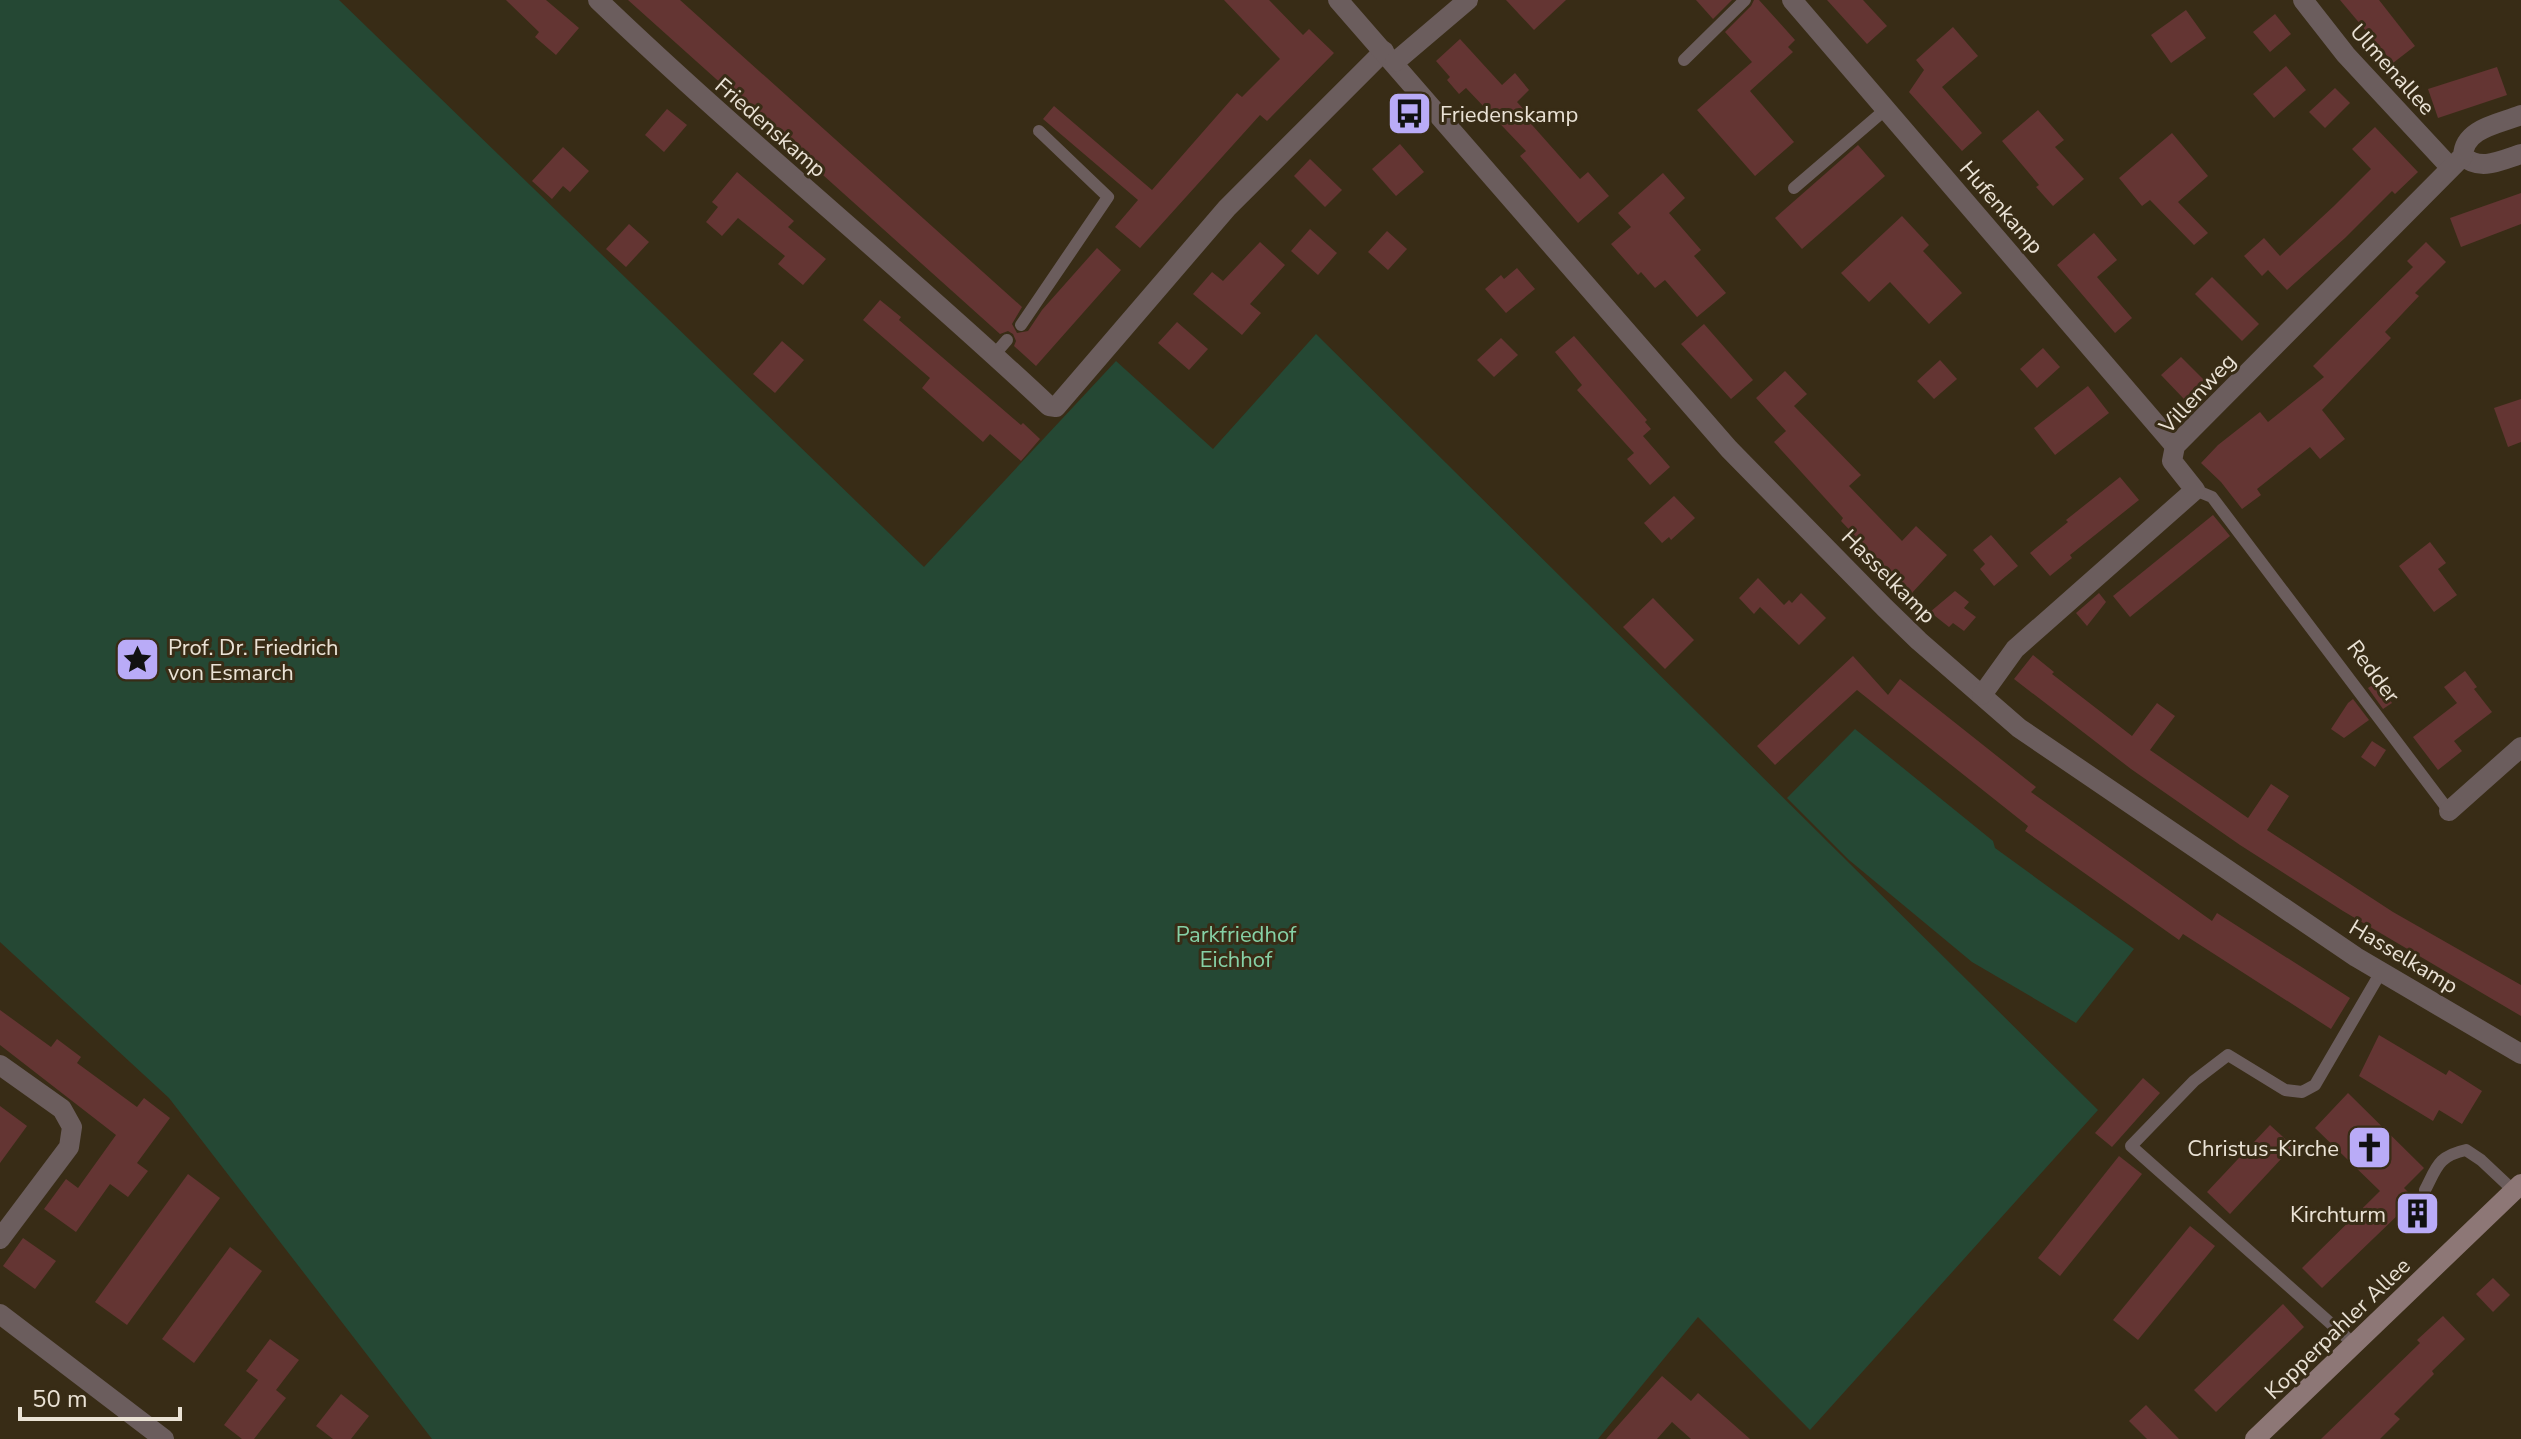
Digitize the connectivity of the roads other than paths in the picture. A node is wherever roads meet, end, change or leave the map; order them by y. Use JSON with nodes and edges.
{"nodes":[{"id":1,"x":598,"y":0,"type":"edge"},
{"id":2,"x":1338,"y":0,"type":"edge"},
{"id":3,"x":1468,"y":0,"type":"edge"},
{"id":4,"x":1745,"y":0,"type":"edge"},
{"id":5,"x":1792,"y":0,"type":"edge"},
{"id":6,"x":2303,"y":0,"type":"edge"},
{"id":7,"x":1390,"y":56,"type":"junction"},
{"id":8,"x":1684,"y":60,"type":"dead end"},
{"id":9,"x":1886,"y":109,"type":"junction"},
{"id":10,"x":2521,"y":115,"type":"edge"},
{"id":11,"x":1039,"y":131,"type":"dead end"},
{"id":12,"x":2521,"y":154,"type":"edge"},
{"id":13,"x":2457,"y":162,"type":"junction"},
{"id":14,"x":1794,"y":188,"type":"dead end"},
{"id":15,"x":1021,"y":325,"type":"dead end"},
{"id":16,"x":2175,"y":446,"type":"junction"},
{"id":17,"x":2195,"y":490,"type":"junction"},
{"id":18,"x":1982,"y":695,"type":"junction"},
{"id":19,"x":2521,"y":747,"type":"edge"},
{"id":20,"x":2449,"y":811,"type":"joint"},
{"id":21,"x":2381,"y":972,"type":"junction"},
{"id":22,"x":2521,"y":1054,"type":"edge"},
{"id":23,"x":0,"y":1065,"type":"edge"},
{"id":24,"x":2517,"y":1188,"type":"edge"},
{"id":25,"x":2425,"y":1190,"type":"dead end"},
{"id":26,"x":0,"y":1239,"type":"edge"},
{"id":27,"x":0,"y":1314,"type":"edge"},
{"id":28,"x":2355,"y":1345,"type":"junction"},
{"id":29,"x":2267,"y":1435,"type":"edge"},
{"id":30,"x":164,"y":1439,"type":"edge"}],
"edges":[{"from":1,"to":7,"type":"street","name":"Friedenskamp"},
{"from":2,"to":7,"type":"street","name":"Hasselkamp"},
{"from":3,"to":7,"type":"street"},
{"from":4,"to":8,"type":"lane"},
{"from":5,"to":9,"type":"street","name":"Hufenkamp"},
{"from":6,"to":13,"type":"street","name":"Ulmenallee"},
{"from":7,"to":18,"type":"street","name":"Hasselkamp"},
{"from":9,"to":14,"type":"lane"},
{"from":9,"to":16,"type":"street","name":"Hufenkamp"},
{"from":10,"to":13,"type":"street","name":"Villenweg"},
{"from":11,"to":15,"type":"lane"},
{"from":12,"to":13,"type":"street"},
{"from":13,"to":16,"type":"street","name":"Villenweg"},
{"from":16,"to":17,"type":"street","name":"Villenweg"},
{"from":17,"to":18,"type":"street"},
{"from":17,"to":20,"type":"lane","name":"Redder"},
{"from":18,"to":21,"type":"street","name":"Hasselkamp"},
{"from":19,"to":20,"type":"street","name":"Redder"},
{"from":21,"to":22,"type":"street","name":"Hasselkamp"},
{"from":21,"to":28,"type":"lane"},
{"from":23,"to":26,"type":"street"},
{"from":24,"to":25,"type":"lane"},
{"from":24,"to":28,"type":"street","name":"Kopperpahler Allee"},
{"from":27,"to":30,"type":"street"},
{"from":28,"to":29,"type":"street","name":"Kopperpahler Allee"}]}
